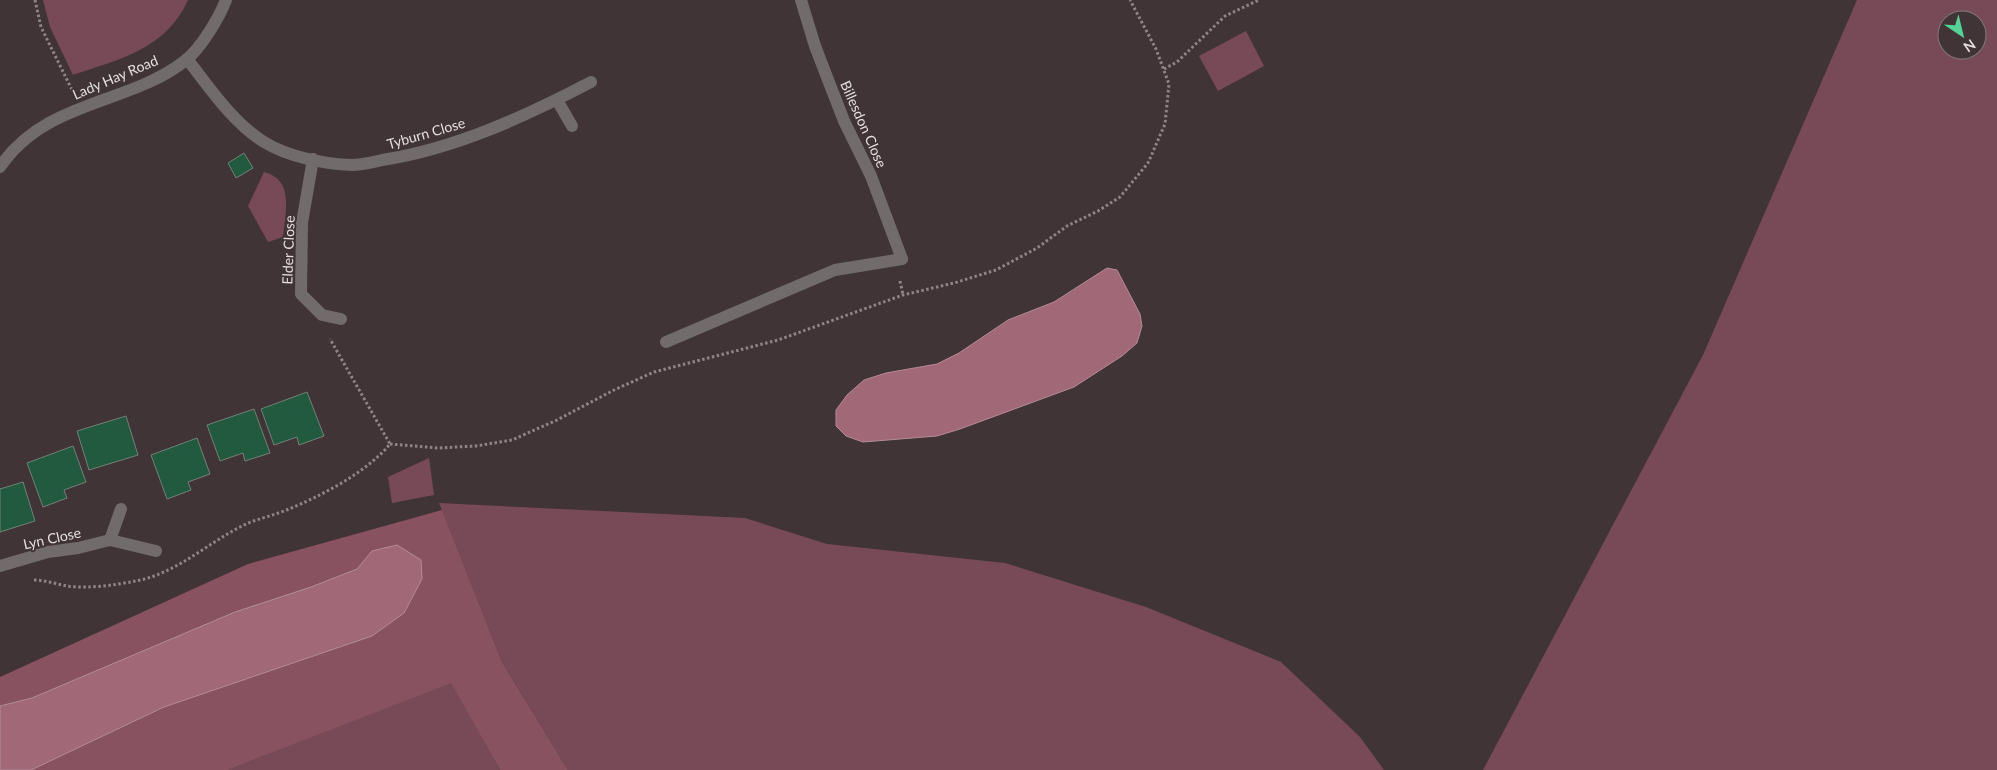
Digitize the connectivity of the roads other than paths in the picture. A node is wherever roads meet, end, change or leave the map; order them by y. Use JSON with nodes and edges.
{"nodes":[{"id":1,"x":226,"y":0,"type":"edge"},
{"id":2,"x":801,"y":0,"type":"edge"},
{"id":3,"x":187,"y":60,"type":"junction"},
{"id":4,"x":590,"y":82,"type":"dead end"},
{"id":5,"x":556,"y":100,"type":"junction"},
{"id":6,"x":572,"y":126,"type":"dead end"},
{"id":7,"x":313,"y":159,"type":"junction"},
{"id":8,"x":0,"y":167,"type":"edge"},
{"id":9,"x":341,"y":319,"type":"dead end"},
{"id":10,"x":666,"y":342,"type":"dead end"},
{"id":11,"x":121,"y":509,"type":"dead end"},
{"id":12,"x":110,"y":540,"type":"junction"},
{"id":13,"x":156,"y":551,"type":"dead end"},
{"id":14,"x":0,"y":566,"type":"edge"}],
"edges":[{"from":1,"to":3,"type":"street","name":"Lady Hay Road"},
{"from":2,"to":10,"type":"street","name":"Billesdon Close"},
{"from":3,"to":7,"type":"street","name":"Tyburn Close"},
{"from":3,"to":8,"type":"street","name":"Lady Hay Road"},
{"from":4,"to":5,"type":"street","name":"Tyburn Close"},
{"from":5,"to":6,"type":"street"},
{"from":5,"to":7,"type":"street","name":"Tyburn Close"},
{"from":7,"to":9,"type":"street","name":"Elder Close"},
{"from":11,"to":12,"type":"street"},
{"from":12,"to":13,"type":"street","name":"Lyn Close"},
{"from":12,"to":14,"type":"street","name":"Lyn Close"}]}
